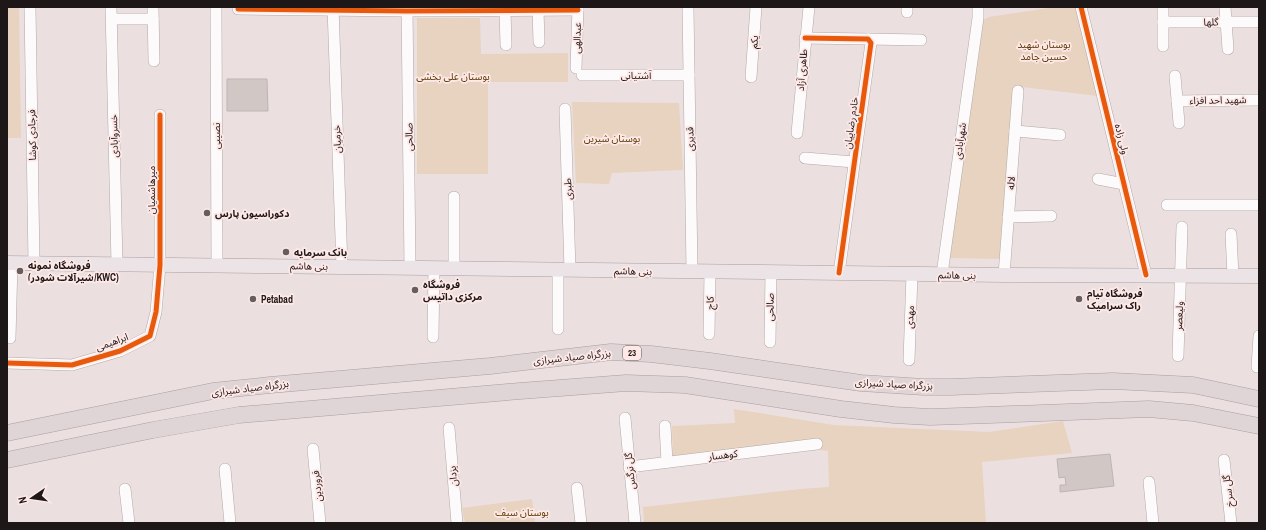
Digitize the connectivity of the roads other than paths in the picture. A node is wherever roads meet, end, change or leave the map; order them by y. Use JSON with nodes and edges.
{"nodes":[{"id":1,"x":30,"y":7,"type":"edge"},
{"id":2,"x":111,"y":7,"type":"edge"},
{"id":3,"x":153,"y":7,"type":"edge"},
{"id":4,"x":216,"y":7,"type":"edge"},
{"id":5,"x":688,"y":7,"type":"edge"},
{"id":6,"x":756,"y":7,"type":"edge"},
{"id":7,"x":809,"y":7,"type":"edge"},
{"id":8,"x":978,"y":7,"type":"edge"},
{"id":9,"x":1081,"y":7,"type":"edge"},
{"id":10,"x":1163,"y":7,"type":"edge"},
{"id":11,"x":1225,"y":7,"type":"edge"},
{"id":12,"x":238,"y":9,"type":"dead end"},
{"id":13,"x":333,"y":9,"type":"edge"},
{"id":14,"x":371,"y":9,"type":"edge"},
{"id":15,"x":407,"y":9,"type":"edge"},
{"id":16,"x":578,"y":9,"type":"edge"},
{"id":17,"x":538,"y":10,"type":"junction"},
{"id":18,"x":505,"y":11,"type":"junction"},
{"id":19,"x":153,"y":18,"type":"junction"},
{"id":20,"x":112,"y":19,"type":"junction"},
{"id":21,"x":1163,"y":22,"type":"junction"},
{"id":22,"x":1226,"y":22,"type":"junction"},
{"id":23,"x":1259,"y":22,"type":"edge"},
{"id":24,"x":805,"y":38,"type":"junction"},
{"id":25,"x":868,"y":39,"type":"junction"},
{"id":26,"x":921,"y":40,"type":"dead end"},
{"id":27,"x":538,"y":42,"type":"dead end"},
{"id":28,"x":506,"y":45,"type":"dead end"},
{"id":29,"x":1163,"y":46,"type":"dead end"},
{"id":30,"x":1228,"y":49,"type":"dead end"},
{"id":31,"x":154,"y":61,"type":"dead end"},
{"id":32,"x":579,"y":72,"type":"joint"},
{"id":33,"x":689,"y":75,"type":"junction"},
{"id":34,"x":1175,"y":76,"type":"dead end"},
{"id":35,"x":751,"y":77,"type":"dead end"},
{"id":36,"x":1018,"y":91,"type":"dead end"},
{"id":37,"x":1259,"y":100,"type":"edge"},
{"id":38,"x":1177,"y":101,"type":"junction"},
{"id":39,"x":565,"y":108,"type":"dead end"},
{"id":40,"x":160,"y":115,"type":"dead end"},
{"id":41,"x":1178,"y":123,"type":"dead end"},
{"id":42,"x":1015,"y":131,"type":"junction"},
{"id":43,"x":797,"y":133,"type":"dead end"},
{"id":44,"x":1060,"y":135,"type":"dead end"},
{"id":45,"x":805,"y":158,"type":"dead end"},
{"id":46,"x":854,"y":162,"type":"junction"},
{"id":47,"x":1098,"y":179,"type":"dead end"},
{"id":48,"x":1124,"y":184,"type":"junction"},
{"id":49,"x":454,"y":198,"type":"dead end"},
{"id":50,"x":1167,"y":205,"type":"dead end"},
{"id":51,"x":1259,"y":205,"type":"edge"},
{"id":52,"x":1051,"y":216,"type":"dead end"},
{"id":53,"x":1008,"y":217,"type":"junction"},
{"id":54,"x":1182,"y":227,"type":"dead end"},
{"id":55,"x":1231,"y":234,"type":"dead end"},
{"id":56,"x":9,"y":263,"type":"edge"},
{"id":57,"x":34,"y":263,"type":"junction"},
{"id":58,"x":117,"y":264,"type":"junction"},
{"id":59,"x":160,"y":265,"type":"junction"},
{"id":60,"x":217,"y":265,"type":"junction"},
{"id":61,"x":342,"y":267,"type":"junction"},
{"id":62,"x":410,"y":268,"type":"junction"},
{"id":63,"x":434,"y":268,"type":"junction"},
{"id":64,"x":454,"y":268,"type":"junction"},
{"id":65,"x":564,"y":270,"type":"junction"},
{"id":66,"x":692,"y":271,"type":"junction"},
{"id":67,"x":710,"y":271,"type":"junction"},
{"id":68,"x":771,"y":272,"type":"junction"},
{"id":69,"x":839,"y":273,"type":"junction"},
{"id":70,"x":912,"y":274,"type":"junction"},
{"id":71,"x":942,"y":274,"type":"junction"},
{"id":72,"x":1004,"y":275,"type":"junction"},
{"id":73,"x":1146,"y":275,"type":"junction"},
{"id":74,"x":1180,"y":275,"type":"junction"},
{"id":75,"x":1233,"y":276,"type":"junction"},
{"id":76,"x":1259,"y":276,"type":"edge"},
{"id":77,"x":558,"y":329,"type":"dead end"},
{"id":78,"x":709,"y":334,"type":"dead end"},
{"id":79,"x":1259,"y":336,"type":"edge"},
{"id":80,"x":433,"y":337,"type":"dead end"},
{"id":81,"x":10,"y":338,"type":"dead end"},
{"id":82,"x":770,"y":342,"type":"dead end"},
{"id":83,"x":1178,"y":356,"type":"dead end"},
{"id":84,"x":909,"y":360,"type":"dead end"},
{"id":85,"x":7,"y":363,"type":"edge"},
{"id":86,"x":1257,"y":367,"type":"dead end"},
{"id":87,"x":1259,"y":399,"type":"edge"},
{"id":88,"x":625,"y":418,"type":"dead end"},
{"id":89,"x":665,"y":426,"type":"dead end"},
{"id":90,"x":1259,"y":426,"type":"edge"},
{"id":91,"x":448,"y":428,"type":"dead end"},
{"id":92,"x":7,"y":433,"type":"edge"},
{"id":93,"x":817,"y":444,"type":"dead end"},
{"id":94,"x":313,"y":449,"type":"dead end"},
{"id":95,"x":7,"y":460,"type":"edge"},
{"id":96,"x":1224,"y":460,"type":"dead end"},
{"id":97,"x":667,"y":462,"type":"junction"},
{"id":98,"x":629,"y":467,"type":"junction"},
{"id":99,"x":225,"y":469,"type":"dead end"},
{"id":100,"x":1149,"y":482,"type":"dead end"},
{"id":101,"x":576,"y":488,"type":"dead end"},
{"id":102,"x":125,"y":489,"type":"dead end"},
{"id":103,"x":129,"y":523,"type":"edge"},
{"id":104,"x":230,"y":523,"type":"edge"},
{"id":105,"x":320,"y":523,"type":"edge"},
{"id":106,"x":457,"y":523,"type":"edge"},
{"id":107,"x":581,"y":523,"type":"edge"},
{"id":108,"x":635,"y":523,"type":"edge"},
{"id":109,"x":1153,"y":523,"type":"edge"},
{"id":110,"x":1231,"y":523,"type":"edge"}],
"edges":[{"from":1,"to":57,"type":"street","name":"فرجادی کوشا"},
{"from":2,"to":20,"type":"street","name":"خسروآبادی"},
{"from":3,"to":19,"type":"street"},
{"from":4,"to":60,"type":"street","name":"نصیبی"},
{"from":5,"to":33,"type":"street","name":"قدیری"},
{"from":6,"to":35,"type":"street","name":"یکم"},
{"from":7,"to":24,"type":"street","name":"طاهری آزاد"},
{"from":8,"to":71,"type":"street","name":"شهرآبادی"},
{"from":9,"to":48,"type":"street","name":"ولی زاده"},
{"from":10,"to":21,"type":"street"},
{"from":11,"to":22,"type":"street"},
{"from":12,"to":13,"type":"street"},
{"from":13,"to":14,"type":"street"},
{"from":13,"to":61,"type":"street","name":"خرمیان"},
{"from":14,"to":15,"type":"street"},
{"from":15,"to":18,"type":"street"},
{"from":15,"to":62,"type":"street","name":"صالحی"},
{"from":16,"to":17,"type":"street"},
{"from":16,"to":32,"type":"street","name":"عبدالهی"},
{"from":17,"to":18,"type":"street"},
{"from":17,"to":27,"type":"street"},
{"from":18,"to":28,"type":"street"},
{"from":19,"to":20,"type":"street"},
{"from":19,"to":31,"type":"street"},
{"from":20,"to":58,"type":"street","name":"خسروآبادی"},
{"from":21,"to":22,"type":"street","name":"گلها"},
{"from":21,"to":29,"type":"street"},
{"from":22,"to":23,"type":"street","name":"گلها"},
{"from":22,"to":30,"type":"street"},
{"from":24,"to":25,"type":"street"},
{"from":24,"to":43,"type":"street","name":"طاهری آزاد"},
{"from":25,"to":26,"type":"street"},
{"from":25,"to":46,"type":"street","name":"خادم رضاییان"},
{"from":32,"to":33,"type":"street","name":"آشتیانی"},
{"from":33,"to":66,"type":"street","name":"قدیری"},
{"from":34,"to":38,"type":"street"},
{"from":36,"to":42,"type":"street","name":"لاله"},
{"from":37,"to":38,"type":"street","name":"شهید احد افزاء"},
{"from":38,"to":41,"type":"street"},
{"from":39,"to":65,"type":"street","name":"طبری"},
{"from":40,"to":59,"type":"street","name":"میرهاشمیان"},
{"from":42,"to":44,"type":"street"},
{"from":42,"to":53,"type":"street","name":"لاله"},
{"from":45,"to":46,"type":"street"},
{"from":46,"to":69,"type":"street","name":"خادم رضاییان"},
{"from":47,"to":48,"type":"street"},
{"from":48,"to":73,"type":"street","name":"ولی زاده"},
{"from":49,"to":64,"type":"street"},
{"from":50,"to":51,"type":"street"},
{"from":52,"to":53,"type":"street"},
{"from":53,"to":72,"type":"street","name":"لاله"},
{"from":54,"to":74,"type":"street","name":"ولیعصر"},
{"from":55,"to":75,"type":"street"},
{"from":56,"to":57,"type":"main road","name":"بنی هاشم"},
{"from":56,"to":81,"type":"street"},
{"from":57,"to":58,"type":"main road","name":"بنی هاشم"},
{"from":58,"to":59,"type":"main road","name":"بنی هاشم"},
{"from":59,"to":60,"type":"main road","name":"بنی هاشم"},
{"from":59,"to":85,"type":"street","name":"ابراهیمی"},
{"from":60,"to":61,"type":"main road","name":"بنی هاشم"},
{"from":61,"to":62,"type":"main road","name":"بنی هاشم"},
{"from":62,"to":63,"type":"main road","name":"بنی هاشم"},
{"from":63,"to":64,"type":"main road","name":"بنی هاشم"},
{"from":63,"to":80,"type":"street"},
{"from":64,"to":65,"type":"main road","name":"بنی هاشم"},
{"from":65,"to":66,"type":"main road","name":"بنی هاشم"},
{"from":65,"to":77,"type":"street","name":"طبری"},
{"from":66,"to":67,"type":"main road","name":"بنی هاشم"},
{"from":67,"to":68,"type":"main road","name":"بنی هاشم"},
{"from":67,"to":78,"type":"street","name":"کاج"},
{"from":68,"to":69,"type":"main road","name":"بنی هاشم"},
{"from":68,"to":82,"type":"street","name":"صالحی"},
{"from":69,"to":70,"type":"main road","name":"بنی هاشم"},
{"from":70,"to":71,"type":"main road","name":"بنی هاشم"},
{"from":70,"to":84,"type":"street","name":"مهدی"},
{"from":71,"to":72,"type":"main road","name":"بنی هاشم"},
{"from":72,"to":73,"type":"main road","name":"بنی هاشم"},
{"from":73,"to":74,"type":"main road","name":"بنی هاشم"},
{"from":74,"to":75,"type":"main road","name":"بنی هاشم"},
{"from":74,"to":83,"type":"street","name":"ولیعصر"},
{"from":75,"to":76,"type":"main road","name":"بنی هاشم"},
{"from":79,"to":86,"type":"street"},
{"from":87,"to":92,"type":"highway","name":"بزرگراه صیاد شیرازی","number":"23"},
{"from":88,"to":98,"type":"street","name":"گل نرگس"},
{"from":89,"to":97,"type":"street"},
{"from":90,"to":95,"type":"highway"},
{"from":91,"to":106,"type":"street","name":"یزدان"},
{"from":93,"to":97,"type":"street","name":"کوهسار"},
{"from":94,"to":105,"type":"street","name":"فروردین"},
{"from":96,"to":110,"type":"street","name":"گل سرخ"},
{"from":97,"to":98,"type":"street","name":"کوهسار"},
{"from":98,"to":108,"type":"street","name":"گل نرگس"},
{"from":99,"to":104,"type":"street"},
{"from":100,"to":109,"type":"street"},
{"from":101,"to":107,"type":"street"},
{"from":102,"to":103,"type":"street"}]}
